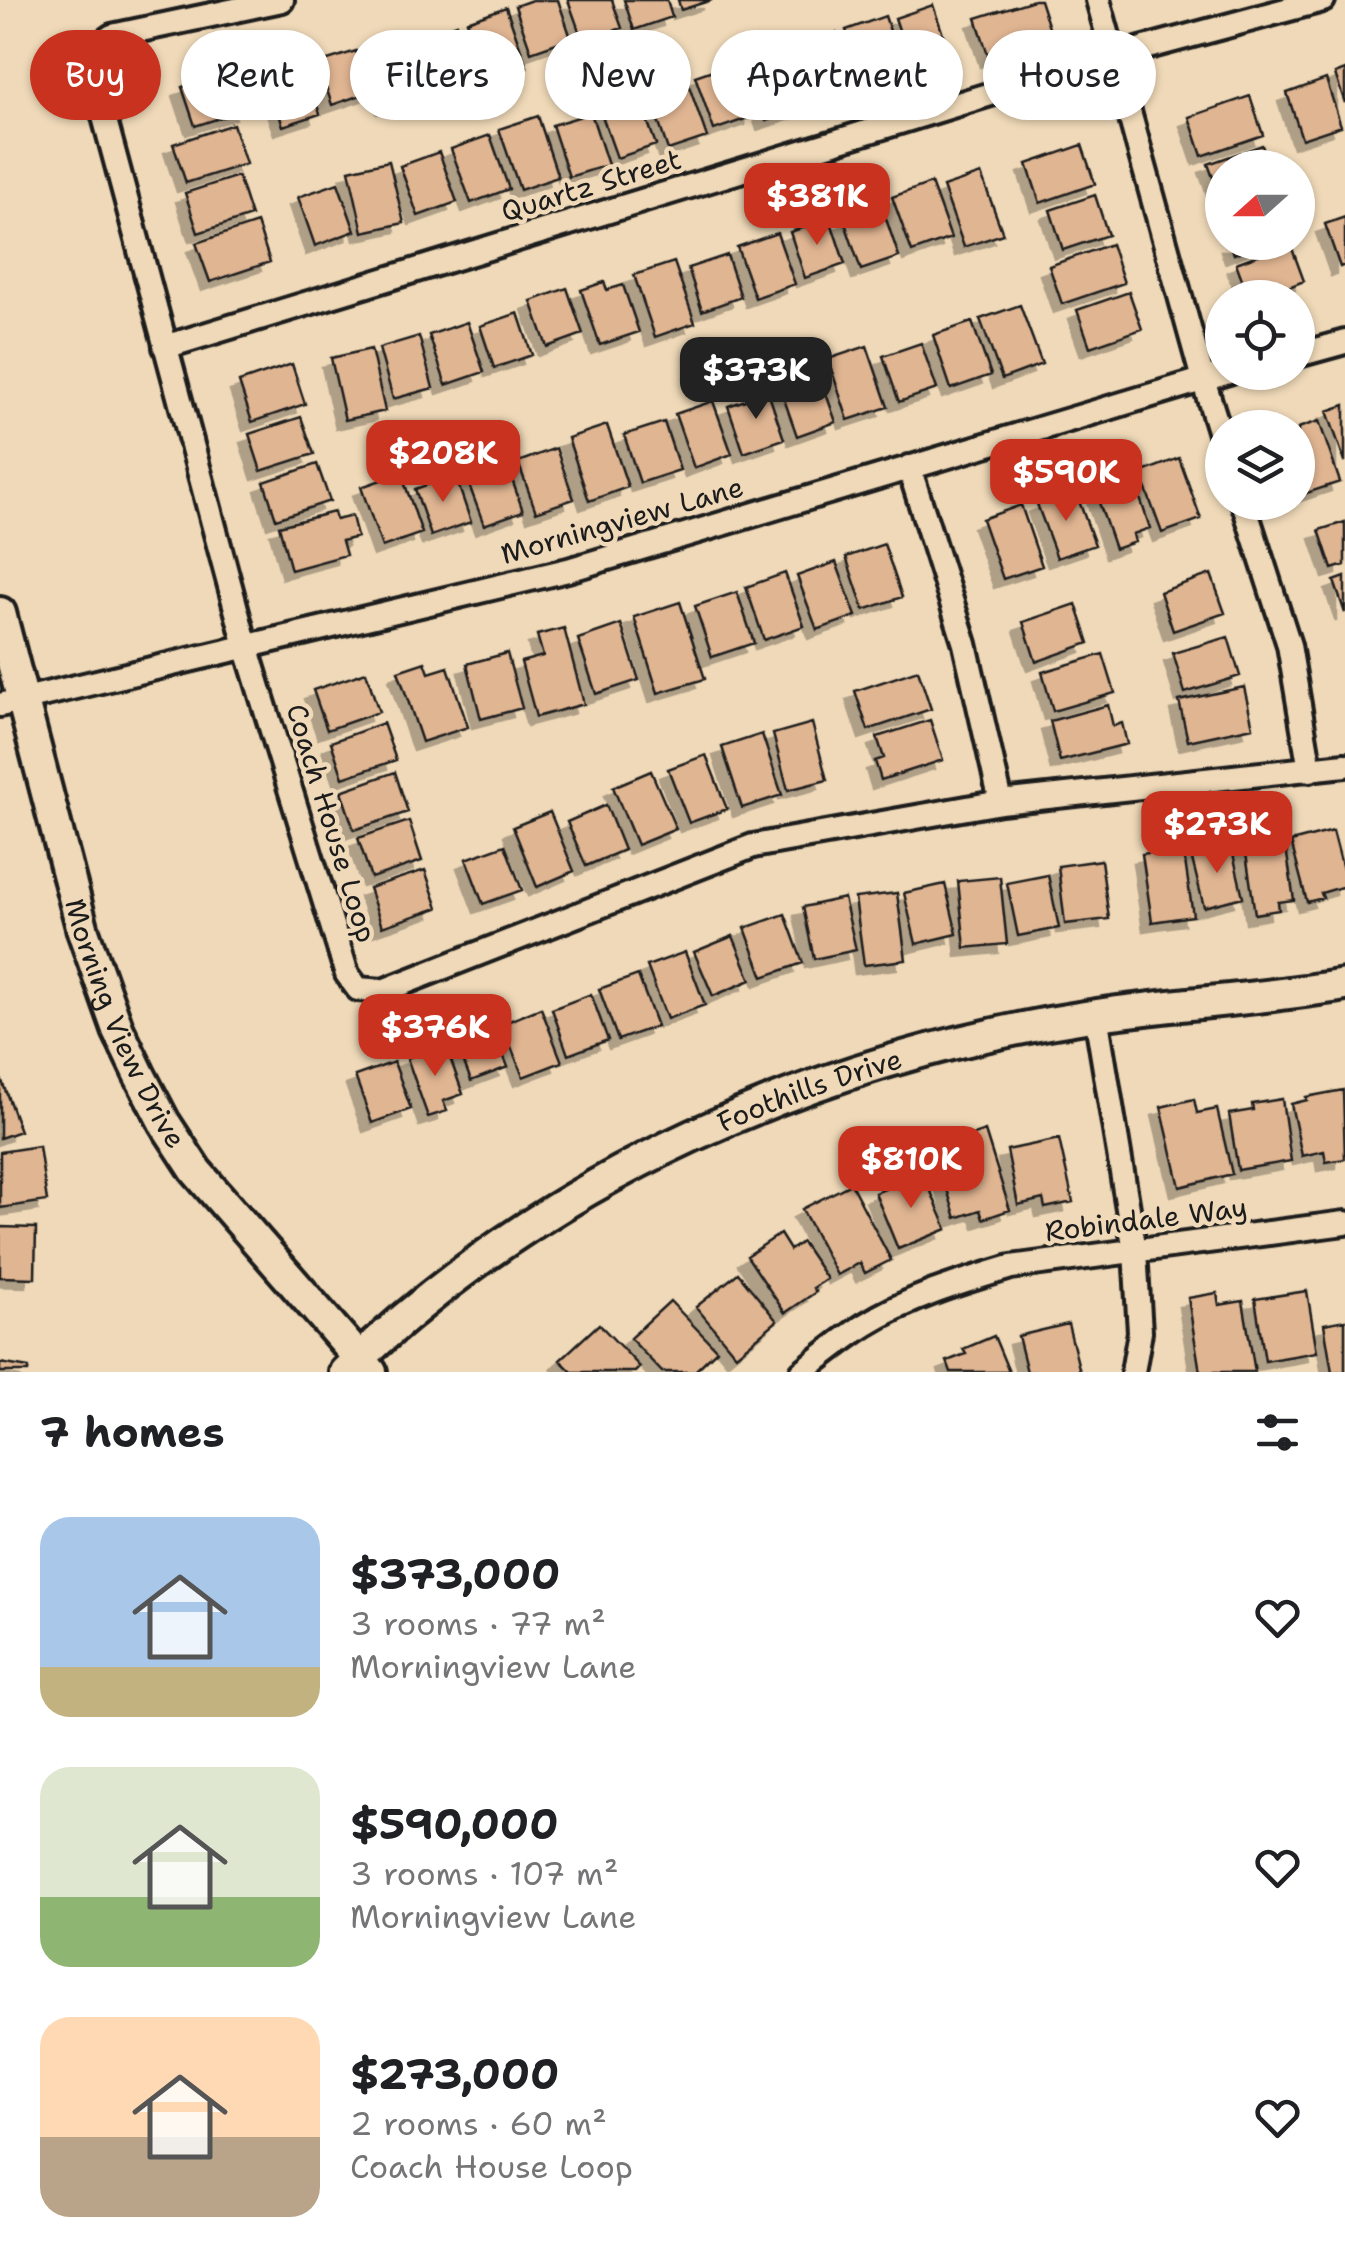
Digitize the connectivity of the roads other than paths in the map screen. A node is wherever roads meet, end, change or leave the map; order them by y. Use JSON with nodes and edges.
{"nodes":[{"id":1,"x":282,"y":0,"type":"edge"},
{"id":2,"x":1098,"y":0,"type":"edge"},
{"id":3,"x":1324,"y":0,"type":"edge"},
{"id":4,"x":1107,"y":30,"type":"edge"},
{"id":5,"x":1156,"y":45,"type":"edge"},
{"id":6,"x":983,"y":96,"type":"edge"},
{"id":7,"x":1132,"y":120,"type":"edge"},
{"id":8,"x":1345,"y":342,"type":"edge"},
{"id":9,"x":166,"y":347,"type":"junction"},
{"id":10,"x":1315,"y":350,"type":"edge"},
{"id":11,"x":1205,"y":378,"type":"edge"},
{"id":12,"x":1202,"y":379,"type":"junction"},
{"id":13,"x":1212,"y":410,"type":"edge"},
{"id":14,"x":909,"y":467,"type":"junction"},
{"id":15,"x":1249,"y":520,"type":"edge"},
{"id":16,"x":0,"y":613,"type":"edge"},
{"id":17,"x":246,"y":646,"type":"junction"},
{"id":18,"x":12,"y":702,"type":"edge"},
{"id":19,"x":1345,"y":765,"type":"edge"},
{"id":20,"x":1310,"y":770,"type":"junction"},
{"id":21,"x":1001,"y":802,"type":"junction"},
{"id":22,"x":1345,"y":985,"type":"edge"},
{"id":23,"x":1096,"y":1015,"type":"junction"},
{"id":24,"x":1345,"y":1223,"type":"edge"},
{"id":25,"x":1135,"y":1252,"type":"junction"},
{"id":26,"x":358,"y":1367,"type":"edge"},
{"id":27,"x":802,"y":1372,"type":"edge"},
{"id":28,"x":1133,"y":1372,"type":"edge"}],
"edges":[{"from":1,"to":9,"type":"street","name":"Coach House Loop"},
{"from":2,"to":4,"type":"street"},
{"from":3,"to":5,"type":"street","name":"Quartz Street"},
{"from":6,"to":9,"type":"street","name":"Quartz Street"},
{"from":7,"to":12,"type":"street"},
{"from":8,"to":10,"type":"street"},
{"from":9,"to":17,"type":"street","name":"Coach House Loop"},
{"from":11,"to":12,"type":"street","name":"Morningview Lane"},
{"from":12,"to":13,"type":"street"},
{"from":12,"to":14,"type":"street","name":"Morningview Lane"},
{"from":14,"to":17,"type":"street","name":"Morningview Lane"},
{"from":14,"to":21,"type":"street"},
{"from":15,"to":20,"type":"street"},
{"from":16,"to":18,"type":"street","name":"Morning View Drive"},
{"from":17,"to":18,"type":"street","name":"Morningview Lane"},
{"from":17,"to":21,"type":"street","name":"Coach House Loop"},
{"from":18,"to":26,"type":"street","name":"Morning View Drive"},
{"from":19,"to":20,"type":"street","name":"Coach House Loop"},
{"from":20,"to":21,"type":"street","name":"Coach House Loop"},
{"from":22,"to":23,"type":"street","name":"Foothills Drive"},
{"from":23,"to":25,"type":"street"},
{"from":23,"to":26,"type":"street","name":"Foothills Drive"},
{"from":24,"to":25,"type":"street","name":"Robindale Way"},
{"from":25,"to":27,"type":"street","name":"Robindale Way"},
{"from":25,"to":28,"type":"street"}]}
